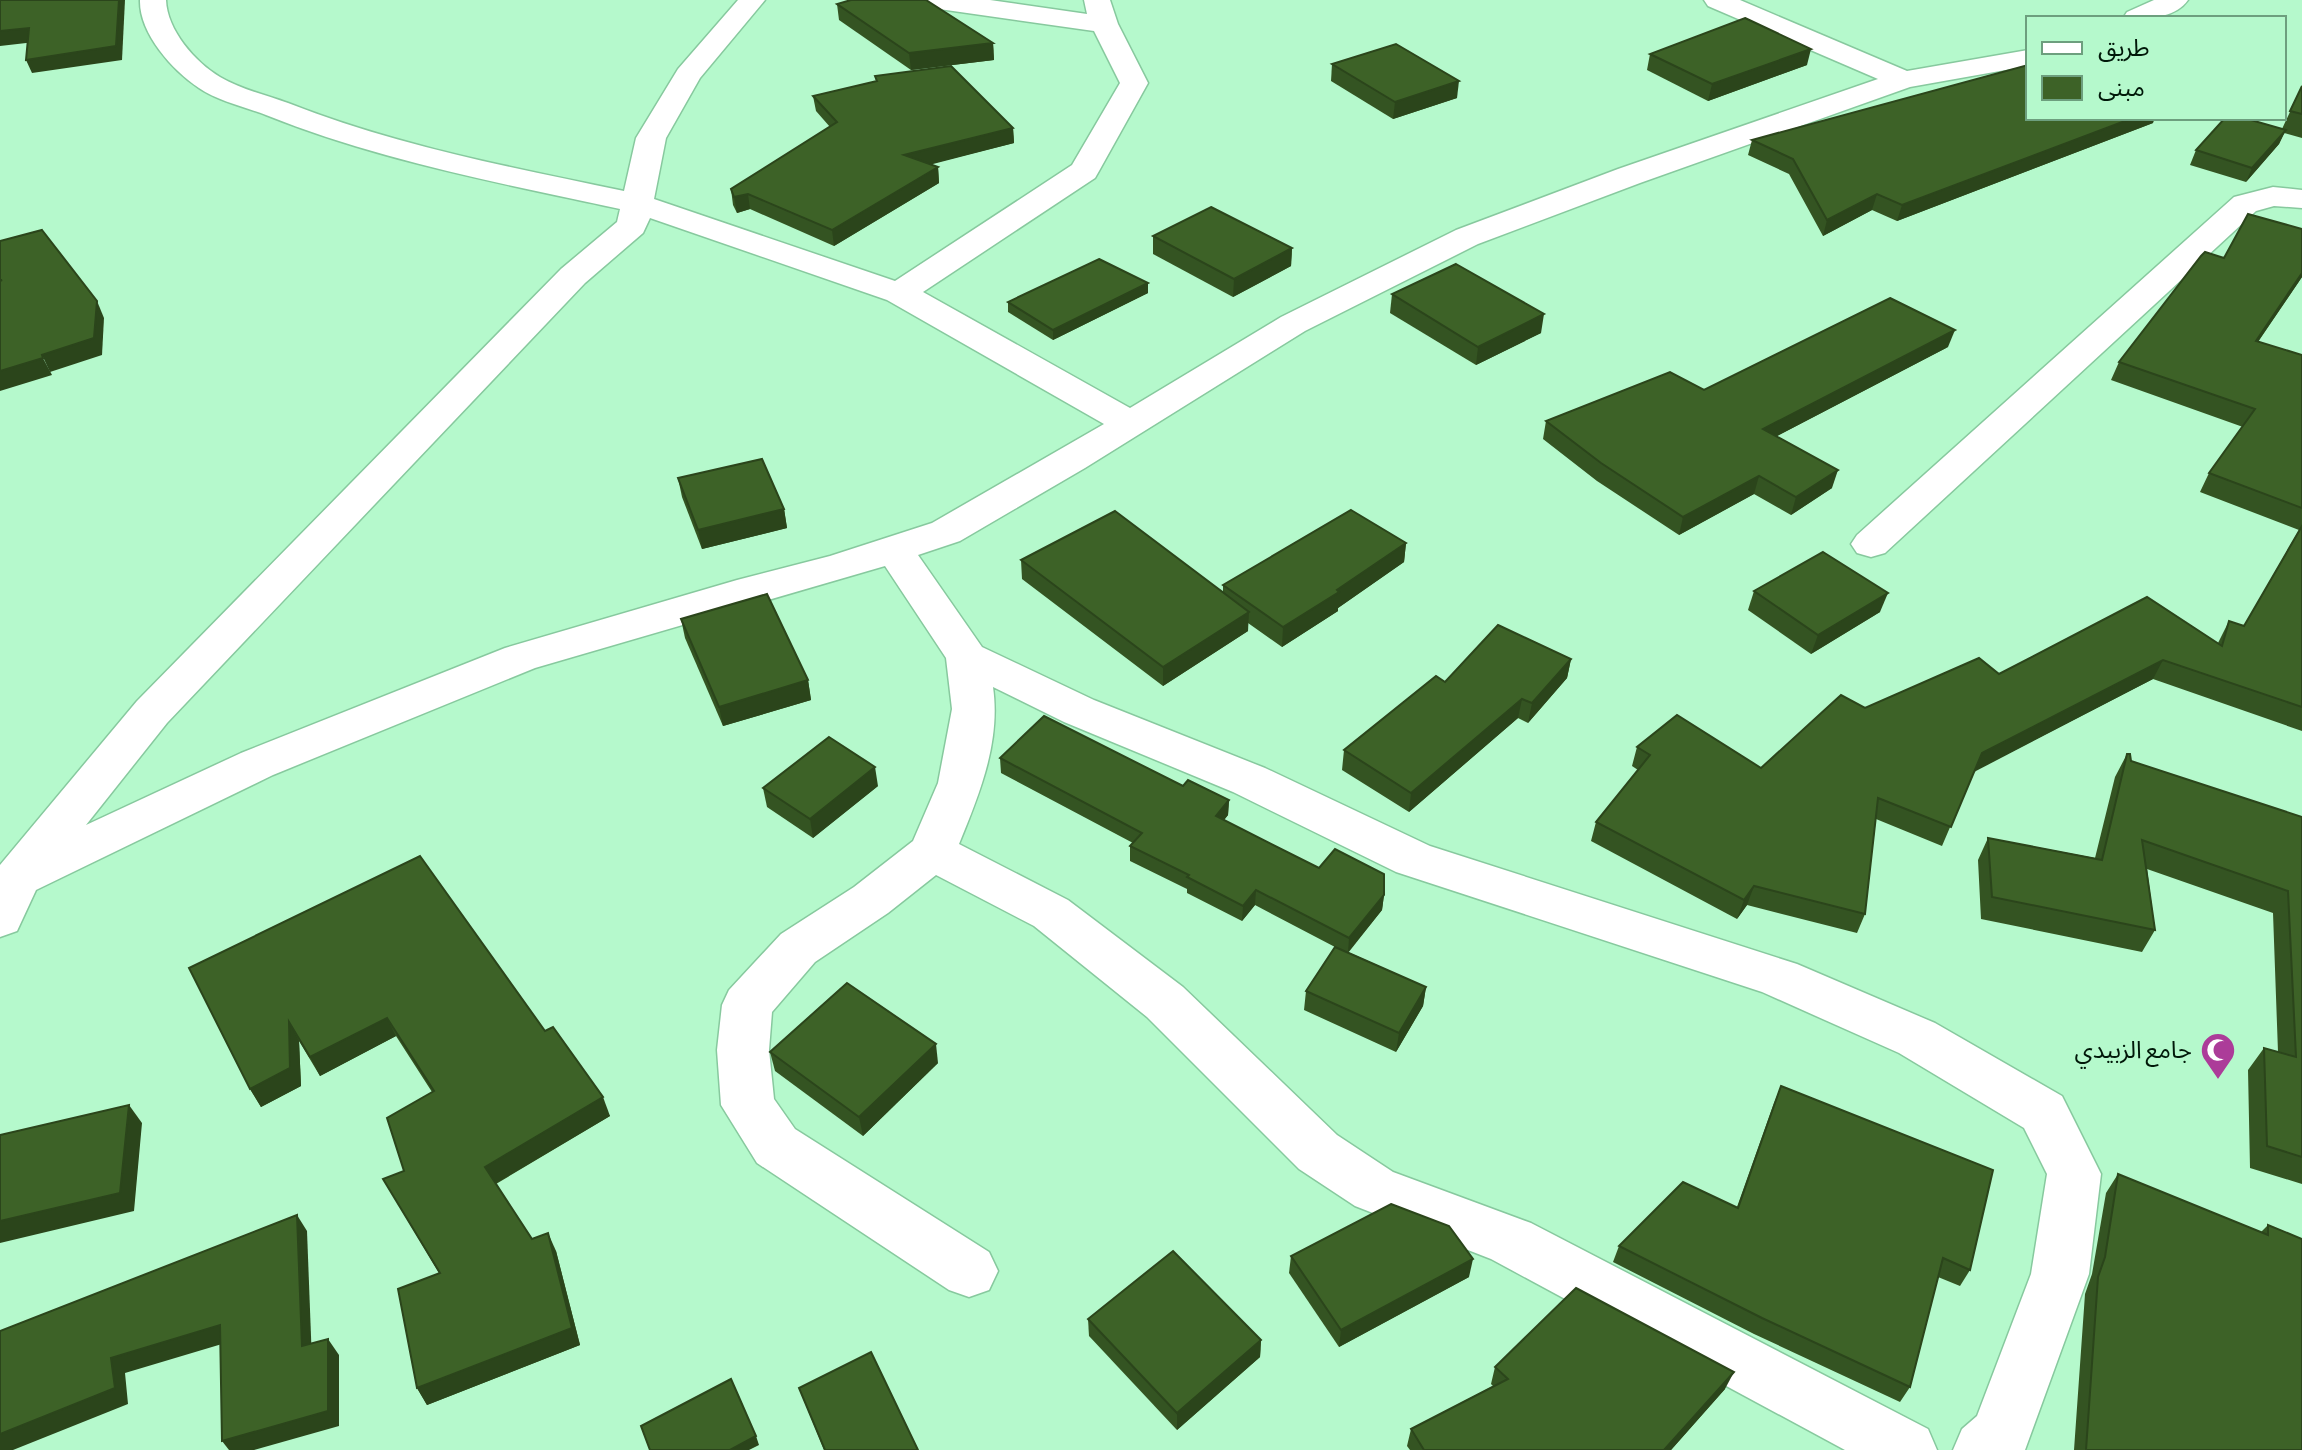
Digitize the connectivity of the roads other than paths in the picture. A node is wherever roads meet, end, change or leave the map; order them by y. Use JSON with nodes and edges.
{"nodes":[{"id":1,"x":153,"y":0,"type":"edge"},
{"id":2,"x":752,"y":0,"type":"edge"},
{"id":3,"x":932,"y":0,"type":"edge"},
{"id":4,"x":1717,"y":0,"type":"edge"},
{"id":5,"x":2175,"y":0,"type":"edge"},
{"id":6,"x":1101,"y":12,"type":"edge"},
{"id":7,"x":2141,"y":16,"type":"edge"},
{"id":8,"x":2026,"y":58,"type":"edge"},
{"id":9,"x":1904,"y":80,"type":"junction"},
{"id":10,"x":2302,"y":199,"type":"edge"},
{"id":11,"x":635,"y":203,"type":"junction"},
{"id":12,"x":899,"y":293,"type":"junction"},
{"id":13,"x":1131,"y":424,"type":"junction"},
{"id":14,"x":1871,"y":544,"type":"dead end"},
{"id":15,"x":894,"y":549,"type":"junction"},
{"id":16,"x":967,"y":657,"type":"junction"},
{"id":17,"x":932,"y":852,"type":"junction"},
{"id":18,"x":17,"y":878,"type":"junction"},
{"id":19,"x":0,"y":918,"type":"edge"},
{"id":20,"x":969,"y":1271,"type":"dead end"},
{"id":21,"x":1906,"y":1450,"type":"edge"},
{"id":22,"x":1984,"y":1450,"type":"edge"}],
"edges":[{"from":1,"to":11,"type":"street"},
{"from":2,"to":11,"type":"street"},
{"from":3,"to":6,"type":"street"},
{"from":4,"to":9,"type":"street"},
{"from":5,"to":7,"type":"street"},
{"from":6,"to":12,"type":"street"},
{"from":8,"to":9,"type":"street"},
{"from":9,"to":13,"type":"street"},
{"from":10,"to":14,"type":"street"},
{"from":11,"to":12,"type":"street"},
{"from":11,"to":18,"type":"street"},
{"from":12,"to":13,"type":"street"},
{"from":13,"to":15,"type":"street"},
{"from":15,"to":16,"type":"street"},
{"from":15,"to":18,"type":"street"},
{"from":16,"to":17,"type":"street"},
{"from":16,"to":22,"type":"street"},
{"from":17,"to":20,"type":"street"},
{"from":17,"to":21,"type":"street"},
{"from":18,"to":19,"type":"street"}]}
